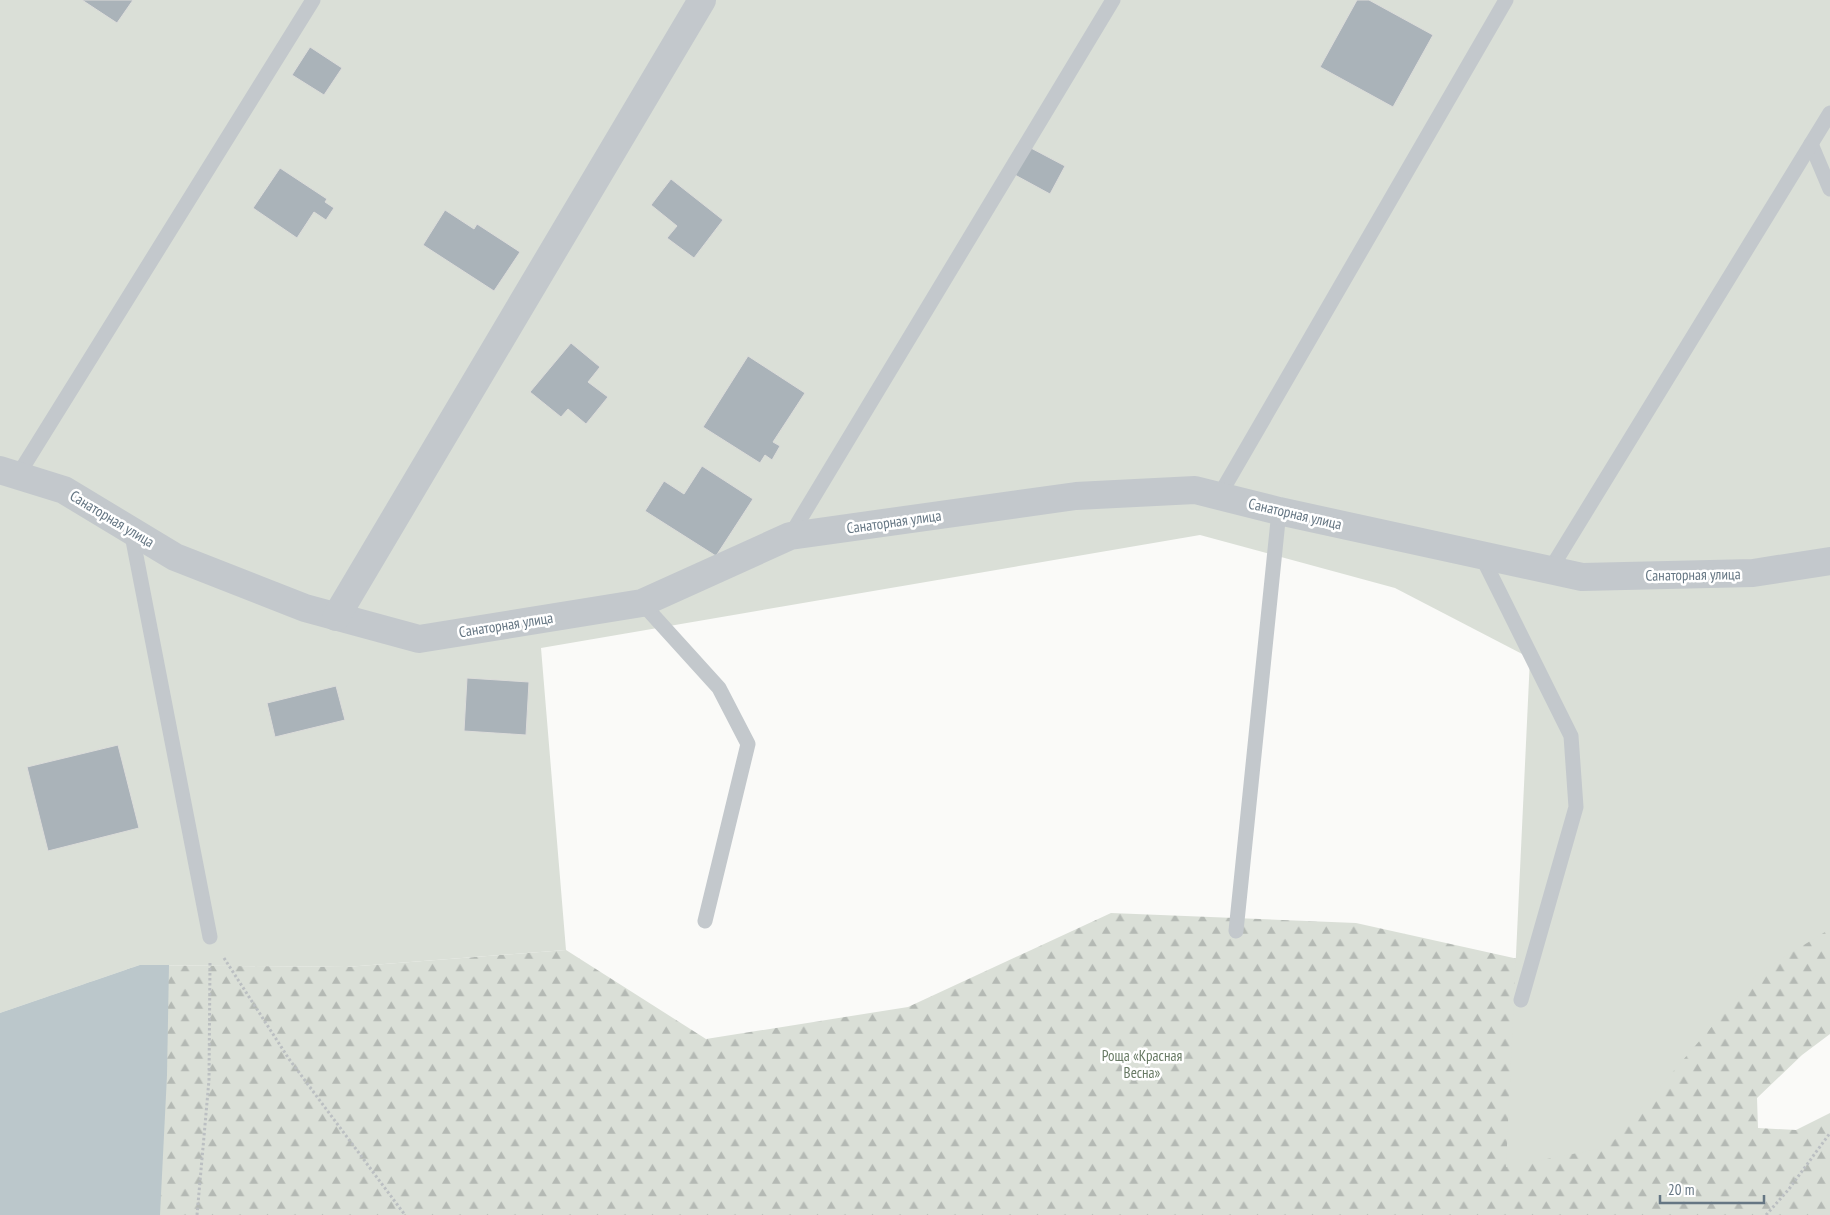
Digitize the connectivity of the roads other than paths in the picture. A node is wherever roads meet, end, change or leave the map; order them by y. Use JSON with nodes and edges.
{"nodes":[{"id":1,"x":313,"y":0,"type":"edge"},
{"id":2,"x":702,"y":0,"type":"edge"},
{"id":3,"x":1112,"y":0,"type":"edge"},
{"id":4,"x":1506,"y":0,"type":"edge"},
{"id":5,"x":1830,"y":113,"type":"edge"},
{"id":6,"x":1811,"y":144,"type":"junction"},
{"id":7,"x":1830,"y":189,"type":"edge"},
{"id":8,"x":9,"y":473,"type":"edge"},
{"id":9,"x":1219,"y":496,"type":"junction"},
{"id":10,"x":1279,"y":511,"type":"junction"},
{"id":11,"x":130,"y":530,"type":"junction"},
{"id":12,"x":790,"y":536,"type":"junction"},
{"id":13,"x":1481,"y":555,"type":"junction"},
{"id":14,"x":1830,"y":561,"type":"edge"},
{"id":15,"x":1550,"y":570,"type":"junction"},
{"id":16,"x":642,"y":602,"type":"junction"},
{"id":17,"x":336,"y":617,"type":"junction"},
{"id":18,"x":705,"y":921,"type":"dead end"},
{"id":19,"x":1236,"y":931,"type":"dead end"},
{"id":20,"x":210,"y":937,"type":"road end"},
{"id":21,"x":1521,"y":1000,"type":"dead end"}],
"edges":[{"from":1,"to":8,"type":"lane"},
{"from":2,"to":17,"type":"street"},
{"from":3,"to":12,"type":"lane"},
{"from":4,"to":9,"type":"lane"},
{"from":5,"to":6,"type":"lane"},
{"from":6,"to":7,"type":"lane"},
{"from":6,"to":15,"type":"lane"},
{"from":8,"to":11,"type":"street","name":"Санаторная улица"},
{"from":9,"to":10,"type":"street","name":"Санаторная улица"},
{"from":9,"to":12,"type":"street","name":"Санаторная улица"},
{"from":10,"to":13,"type":"street","name":"Санаторная улица"},
{"from":10,"to":19,"type":"lane"},
{"from":11,"to":17,"type":"street","name":"Санаторная улица"},
{"from":11,"to":20,"type":"lane"},
{"from":12,"to":16,"type":"street","name":"Санаторная улица"},
{"from":13,"to":15,"type":"street","name":"Санаторная улица"},
{"from":13,"to":21,"type":"lane"},
{"from":14,"to":15,"type":"street","name":"Санаторная улица"},
{"from":16,"to":17,"type":"street","name":"Санаторная улица"},
{"from":16,"to":18,"type":"lane"}]}
